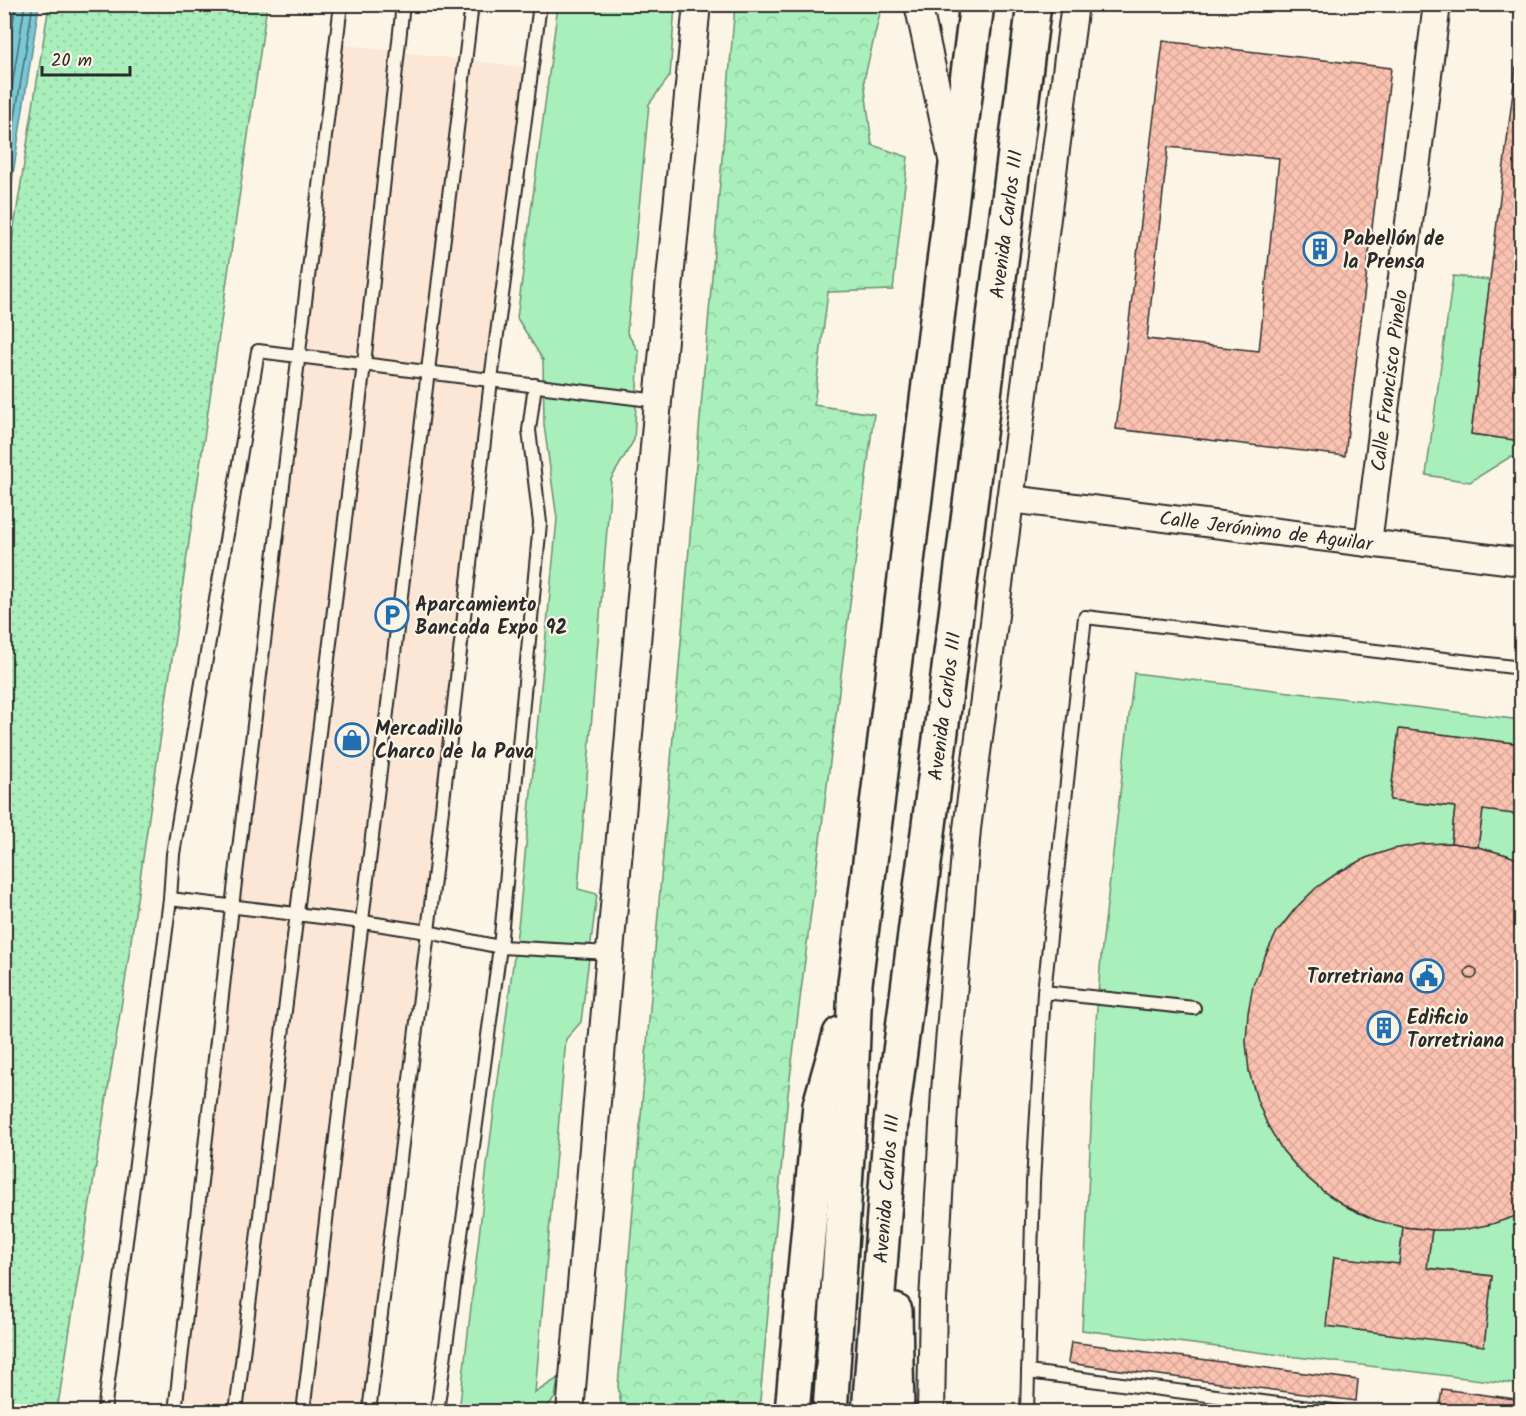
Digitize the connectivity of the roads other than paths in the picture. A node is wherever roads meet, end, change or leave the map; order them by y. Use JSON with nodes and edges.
{"nodes":[{"id":1,"x":341,"y":4,"type":"edge"},
{"id":2,"x":403,"y":4,"type":"edge"},
{"id":3,"x":472,"y":4,"type":"edge"},
{"id":4,"x":540,"y":4,"type":"edge"},
{"id":5,"x":697,"y":4,"type":"edge"},
{"id":6,"x":918,"y":4,"type":"edge"},
{"id":7,"x":977,"y":4,"type":"edge"},
{"id":8,"x":1034,"y":4,"type":"edge"},
{"id":9,"x":1074,"y":4,"type":"edge"},
{"id":10,"x":1437,"y":4,"type":"edge"},
{"id":11,"x":955,"y":173,"type":"junction"},
{"id":12,"x":298,"y":356,"type":"junction"},
{"id":13,"x":364,"y":364,"type":"junction"},
{"id":14,"x":428,"y":372,"type":"junction"},
{"id":15,"x":491,"y":380,"type":"junction"},
{"id":16,"x":535,"y":386,"type":"junction"},
{"id":17,"x":658,"y":401,"type":"junction"},
{"id":18,"x":1010,"y":499,"type":"junction"},
{"id":19,"x":1368,"y":543,"type":"junction"},
{"id":20,"x":1521,"y":562,"type":"edge"},
{"id":21,"x":1521,"y":668,"type":"edge"},
{"id":22,"x":170,"y":899,"type":"junction"},
{"id":23,"x":232,"y":907,"type":"junction"},
{"id":24,"x":297,"y":913,"type":"junction"},
{"id":25,"x":363,"y":922,"type":"junction"},
{"id":26,"x":428,"y":932,"type":"junction"},
{"id":27,"x":500,"y":947,"type":"junction"},
{"id":28,"x":610,"y":953,"type":"junction"},
{"id":29,"x":855,"y":983,"type":"junction"},
{"id":30,"x":1044,"y":992,"type":"junction"},
{"id":31,"x":1194,"y":1008,"type":"dead end"},
{"id":32,"x":891,"y":1122,"type":"junction"},
{"id":33,"x":1028,"y":1372,"type":"junction"},
{"id":34,"x":104,"y":1412,"type":"edge"},
{"id":35,"x":174,"y":1412,"type":"edge"},
{"id":36,"x":236,"y":1412,"type":"edge"},
{"id":37,"x":303,"y":1412,"type":"edge"},
{"id":38,"x":369,"y":1412,"type":"edge"},
{"id":39,"x":437,"y":1412,"type":"edge"},
{"id":40,"x":570,"y":1412,"type":"edge"},
{"id":41,"x":792,"y":1412,"type":"edge"},
{"id":42,"x":830,"y":1412,"type":"edge"},
{"id":43,"x":869,"y":1412,"type":"edge"},
{"id":44,"x":897,"y":1412,"type":"edge"},
{"id":45,"x":931,"y":1412,"type":"edge"},
{"id":46,"x":1027,"y":1412,"type":"edge"},
{"id":47,"x":1341,"y":1412,"type":"edge"}],
"edges":[{"from":1,"to":12,"type":"lane"},
{"from":2,"to":13,"type":"lane"},
{"from":3,"to":14,"type":"lane"},
{"from":4,"to":15,"type":"lane"},
{"from":5,"to":17,"type":"street"},
{"from":6,"to":11,"type":"street"},
{"from":7,"to":11,"type":"main road","name":"Avenida Carlos III"},
{"from":8,"to":32,"type":"main road","name":"Avenida Carlos III"},
{"from":9,"to":18,"type":"street"},
{"from":10,"to":19,"type":"street","name":"Calle Francisco Pinelo"},
{"from":11,"to":29,"type":"main road","name":"Avenida Carlos III"},
{"from":12,"to":13,"type":"lane"},
{"from":12,"to":22,"type":"lane"},
{"from":12,"to":23,"type":"lane"},
{"from":13,"to":14,"type":"lane"},
{"from":13,"to":24,"type":"lane"},
{"from":14,"to":15,"type":"lane"},
{"from":14,"to":25,"type":"lane"},
{"from":15,"to":16,"type":"lane"},
{"from":15,"to":26,"type":"lane"},
{"from":16,"to":17,"type":"lane"},
{"from":16,"to":27,"type":"lane"},
{"from":17,"to":28,"type":"street"},
{"from":18,"to":19,"type":"street","name":"Calle Jerónimo de Aguilar"},
{"from":18,"to":45,"type":"street"},
{"from":19,"to":20,"type":"street","name":"Calle Jerónimo de Aguilar"},
{"from":21,"to":30,"type":"lane"},
{"from":22,"to":23,"type":"lane"},
{"from":22,"to":34,"type":"lane"},
{"from":23,"to":24,"type":"lane"},
{"from":23,"to":35,"type":"lane"},
{"from":24,"to":25,"type":"lane"},
{"from":24,"to":36,"type":"lane"},
{"from":25,"to":26,"type":"lane"},
{"from":25,"to":37,"type":"lane"},
{"from":26,"to":27,"type":"lane"},
{"from":26,"to":38,"type":"lane"},
{"from":27,"to":28,"type":"lane"},
{"from":27,"to":39,"type":"lane"},
{"from":28,"to":40,"type":"street"},
{"from":29,"to":41,"type":"main road"},
{"from":29,"to":42,"type":"main road","name":"Avenida Carlos III"},
{"from":30,"to":31,"type":"lane"},
{"from":30,"to":33,"type":"lane"},
{"from":32,"to":43,"type":"main road","name":"Avenida Carlos III"},
{"from":32,"to":44,"type":"main road"},
{"from":33,"to":46,"type":"lane"},
{"from":33,"to":47,"type":"lane"}]}
